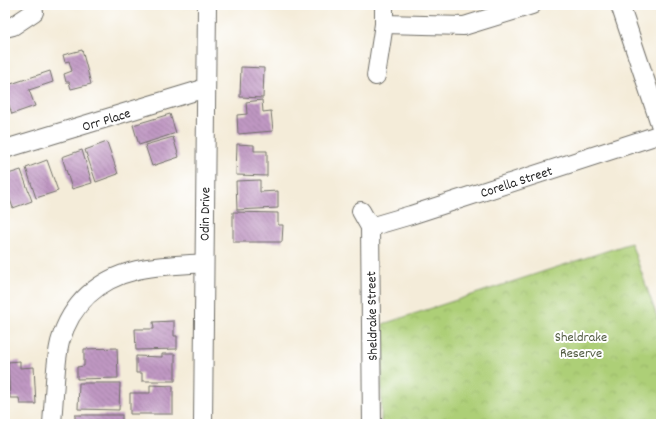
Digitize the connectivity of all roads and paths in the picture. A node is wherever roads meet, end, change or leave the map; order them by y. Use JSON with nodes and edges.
{"nodes":[{"id":1,"x":207,"y":5,"type":"edge"},
{"id":2,"x":384,"y":5,"type":"edge"},
{"id":3,"x":532,"y":5,"type":"edge"},
{"id":4,"x":620,"y":5,"type":"edge"},
{"id":5,"x":34,"y":12,"type":"dead end"},
{"id":6,"x":384,"y":24,"type":"junction"},
{"id":7,"x":5,"y":28,"type":"edge"},
{"id":8,"x":376,"y":76,"type":"dead end"},
{"id":9,"x":206,"y":88,"type":"junction"},
{"id":10,"x":661,"y":127,"type":"edge"},
{"id":11,"x":661,"y":134,"type":"edge"},
{"id":12,"x":5,"y":149,"type":"edge"},
{"id":13,"x":360,"y":211,"type":"dead end"},
{"id":14,"x":370,"y":227,"type":"junction"},
{"id":15,"x":204,"y":263,"type":"junction"},
{"id":16,"x":52,"y":424,"type":"edge"},
{"id":17,"x":203,"y":424,"type":"edge"},
{"id":18,"x":372,"y":424,"type":"edge"}],
"edges":[{"from":1,"to":9,"type":"street","name":"Odin Drive"},
{"from":2,"to":6,"type":"street"},
{"from":3,"to":6,"type":"street"},
{"from":4,"to":10,"type":"street"},
{"from":5,"to":7,"type":"street"},
{"from":6,"to":8,"type":"street"},
{"from":9,"to":12,"type":"street","name":"Orr Place"},
{"from":9,"to":15,"type":"street","name":"Odin Drive"},
{"from":11,"to":14,"type":"street","name":"Corella Street"},
{"from":13,"to":14,"type":"street"},
{"from":14,"to":18,"type":"street","name":"Sheldrake Street"},
{"from":15,"to":16,"type":"street"},
{"from":15,"to":17,"type":"street","name":"Odin Drive"}]}
